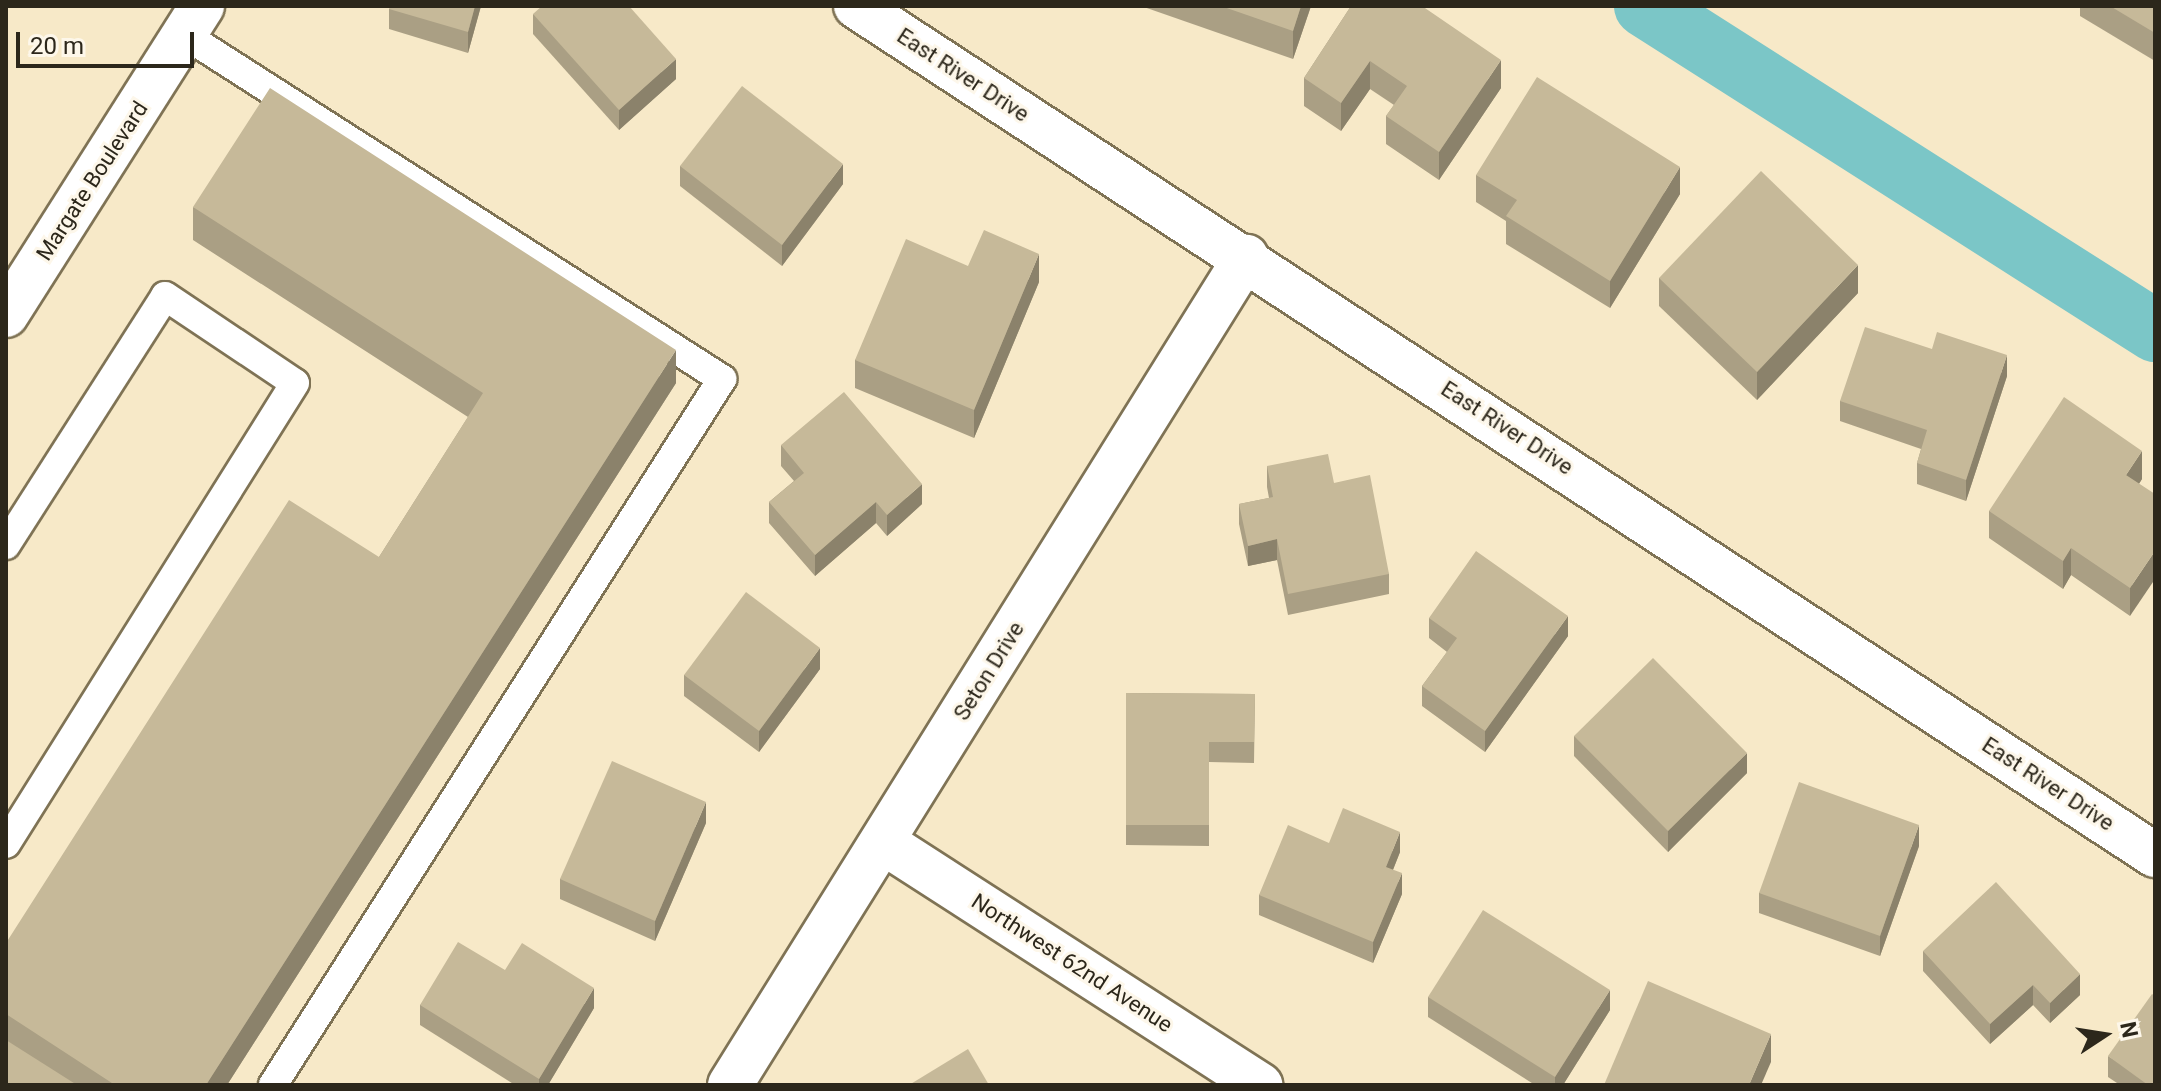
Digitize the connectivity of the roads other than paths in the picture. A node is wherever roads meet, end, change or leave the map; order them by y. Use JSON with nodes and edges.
{"nodes":[{"id":1,"x":856,"y":6,"type":"edge"},
{"id":2,"x":194,"y":20,"type":"edge"},
{"id":3,"x":1246,"y":257,"type":"junction"},
{"id":4,"x":6,"y":315,"type":"edge"},
{"id":5,"x":6,"y":545,"type":"edge"},
{"id":6,"x":883,"y":842,"type":"junction"},
{"id":7,"x":6,"y":844,"type":"edge"},
{"id":8,"x":2155,"y":855,"type":"edge"},
{"id":9,"x":273,"y":1085,"type":"edge"},
{"id":10,"x":730,"y":1085,"type":"edge"},
{"id":11,"x":1260,"y":1085,"type":"edge"}],
"edges":[{"from":1,"to":3,"type":"street","name":"East River Drive"},
{"from":2,"to":4,"type":"street","name":"Margate Boulevard"},
{"from":2,"to":9,"type":"lane"},
{"from":3,"to":6,"type":"street","name":"Seton Drive"},
{"from":3,"to":8,"type":"street","name":"East River Drive"},
{"from":5,"to":7,"type":"lane"},
{"from":6,"to":10,"type":"street","name":"Seton Drive"},
{"from":6,"to":11,"type":"street","name":"Northwest 62nd Avenue"}]}
